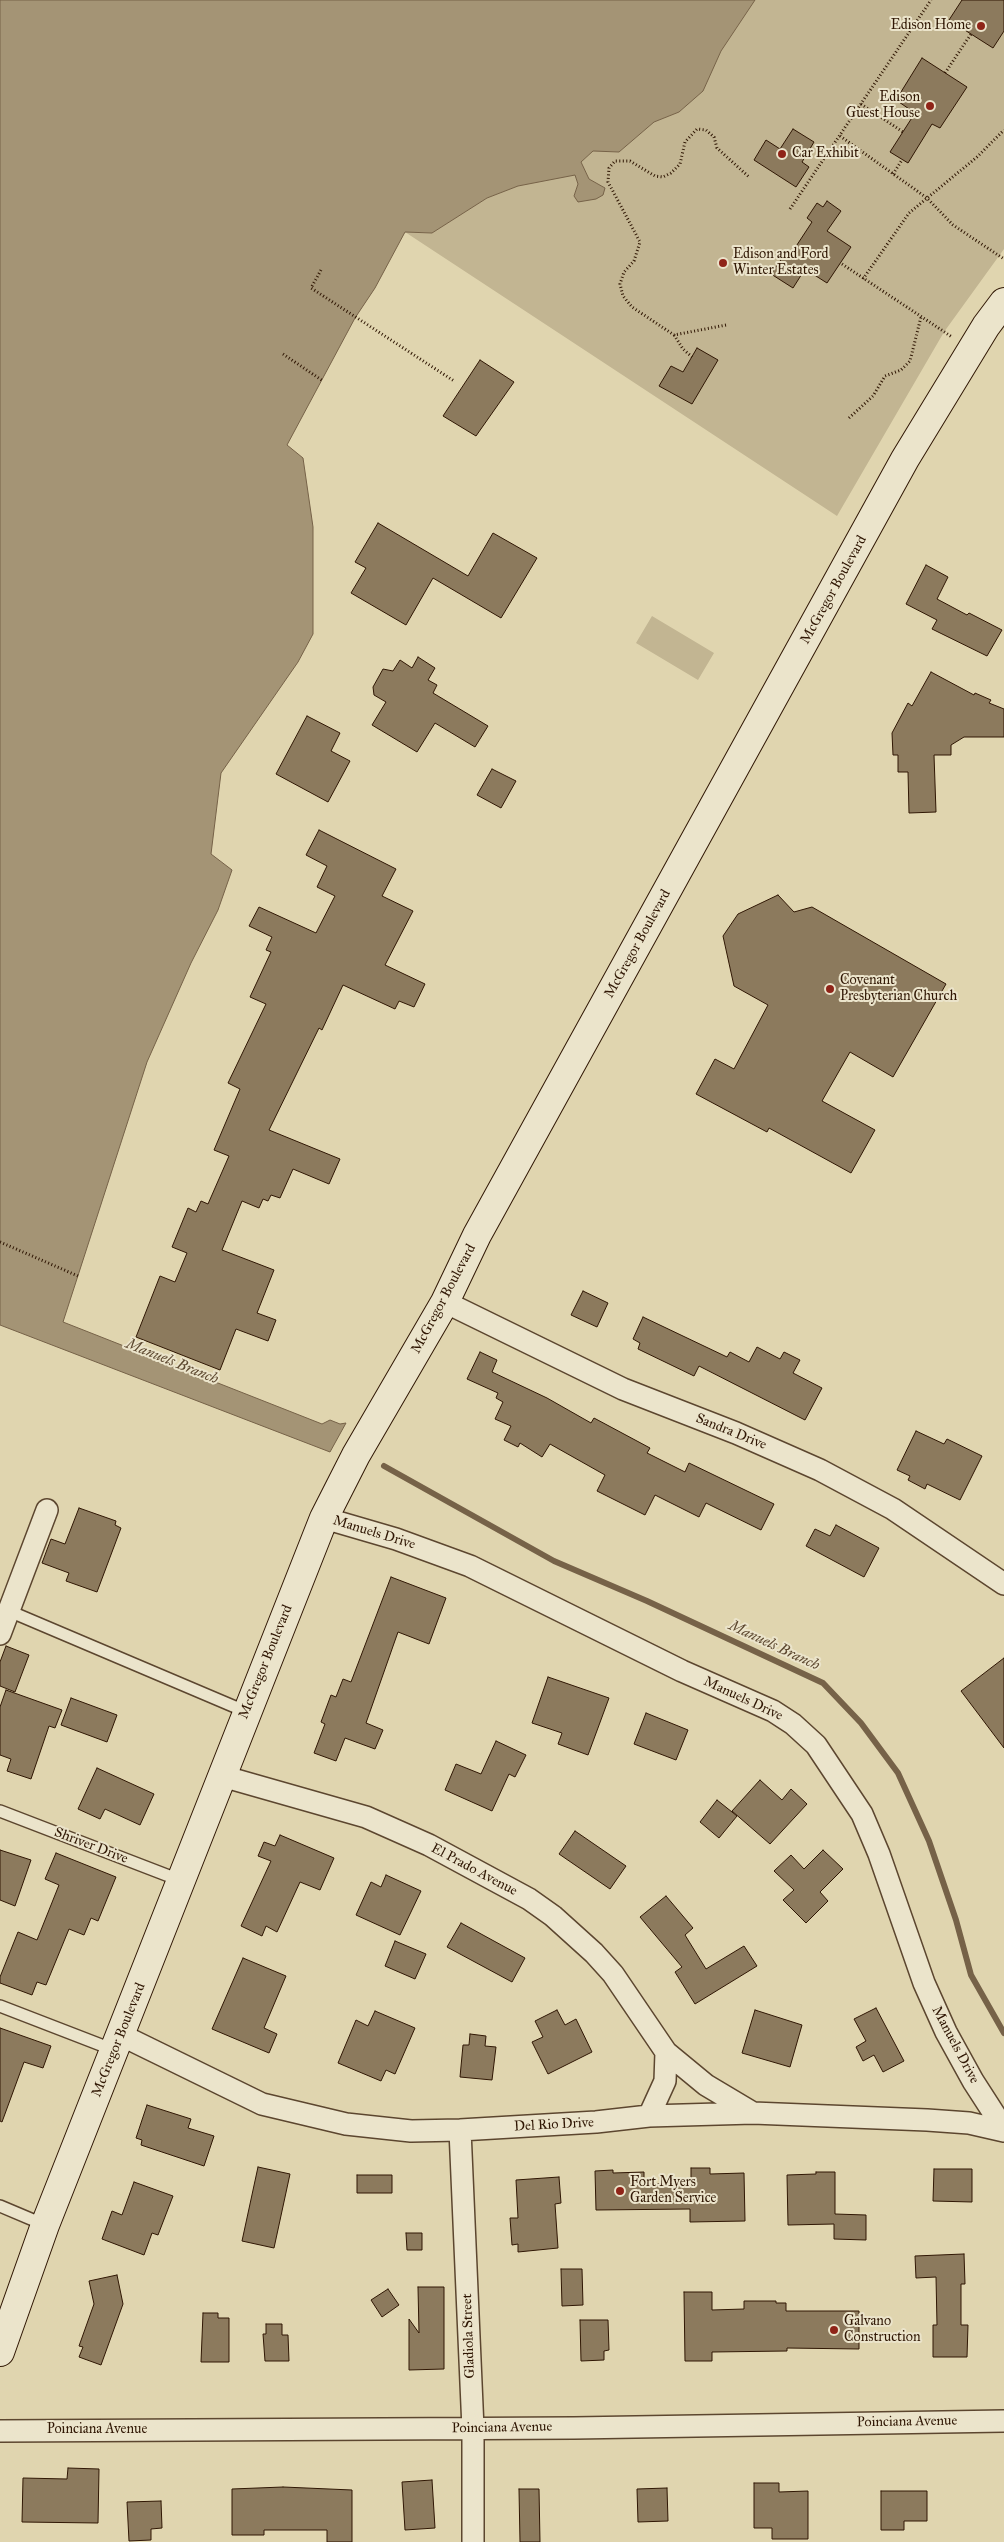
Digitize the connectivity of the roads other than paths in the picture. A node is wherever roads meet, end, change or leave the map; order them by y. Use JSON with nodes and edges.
{"nodes":[{"id":1,"x":1004,"y":302,"type":"edge"},
{"id":2,"x":995,"y":326,"type":"edge"},
{"id":3,"x":445,"y":1302,"type":"junction"},
{"id":4,"x":47,"y":1510,"type":"dead end"},
{"id":5,"x":324,"y":1518,"type":"junction"},
{"id":6,"x":1004,"y":1584,"type":"edge"},
{"id":7,"x":9,"y":1610,"type":"junction"},
{"id":8,"x":0,"y":1634,"type":"edge"},
{"id":9,"x":247,"y":1712,"type":"junction"},
{"id":10,"x":222,"y":1776,"type":"junction"},
{"id":11,"x":0,"y":1811,"type":"edge"},
{"id":12,"x":182,"y":1881,"type":"junction"},
{"id":13,"x":0,"y":2006,"type":"edge"},
{"id":14,"x":118,"y":2043,"type":"junction"},
{"id":15,"x":666,"y":2052,"type":"junction"},
{"id":16,"x":753,"y":2113,"type":"junction"},
{"id":17,"x":649,"y":2116,"type":"junction"},
{"id":18,"x":460,"y":2130,"type":"junction"},
{"id":19,"x":1004,"y":2130,"type":"edge"},
{"id":20,"x":0,"y":2206,"type":"edge"},
{"id":21,"x":45,"y":2225,"type":"junction"},
{"id":22,"x":0,"y":2352,"type":"edge"},
{"id":23,"x":1004,"y":2420,"type":"edge"},
{"id":24,"x":473,"y":2429,"type":"junction"},
{"id":25,"x":0,"y":2431,"type":"edge"},
{"id":26,"x":474,"y":2542,"type":"edge"}],
"edges":[{"from":1,"to":2,"type":"main road","name":"McGregor Boulevard"},
{"from":2,"to":3,"type":"main road","name":"McGregor Boulevard"},
{"from":3,"to":5,"type":"main road","name":"McGregor Boulevard"},
{"from":3,"to":6,"type":"street","name":"Sandra Drive"},
{"from":4,"to":7,"type":"street"},
{"from":5,"to":9,"type":"main road","name":"McGregor Boulevard"},
{"from":5,"to":19,"type":"street","name":"Manuels Drive"},
{"from":7,"to":8,"type":"street"},
{"from":7,"to":9,"type":"lane"},
{"from":9,"to":10,"type":"main road","name":"McGregor Boulevard"},
{"from":10,"to":12,"type":"main road","name":"McGregor Boulevard"},
{"from":10,"to":15,"type":"street","name":"El Prado Avenue"},
{"from":11,"to":12,"type":"lane","name":"Shriver Drive"},
{"from":12,"to":14,"type":"main road","name":"McGregor Boulevard"},
{"from":13,"to":14,"type":"lane"},
{"from":14,"to":18,"type":"street","name":"Del Rio Drive"},
{"from":14,"to":21,"type":"main road","name":"McGregor Boulevard"},
{"from":15,"to":16,"type":"street","name":"El Prado Avenue"},
{"from":15,"to":17,"type":"street"},
{"from":16,"to":17,"type":"street","name":"Del Rio Drive"},
{"from":16,"to":19,"type":"street","name":"Del Rio Drive"},
{"from":17,"to":18,"type":"street","name":"Del Rio Drive"},
{"from":18,"to":24,"type":"street","name":"Gladiola Street"},
{"from":20,"to":21,"type":"lane"},
{"from":21,"to":22,"type":"main road","name":"McGregor Boulevard"},
{"from":23,"to":24,"type":"street","name":"Poinciana Avenue"},
{"from":24,"to":25,"type":"street","name":"Poinciana Avenue"},
{"from":24,"to":26,"type":"street","name":"Gladiola Street"}]}
